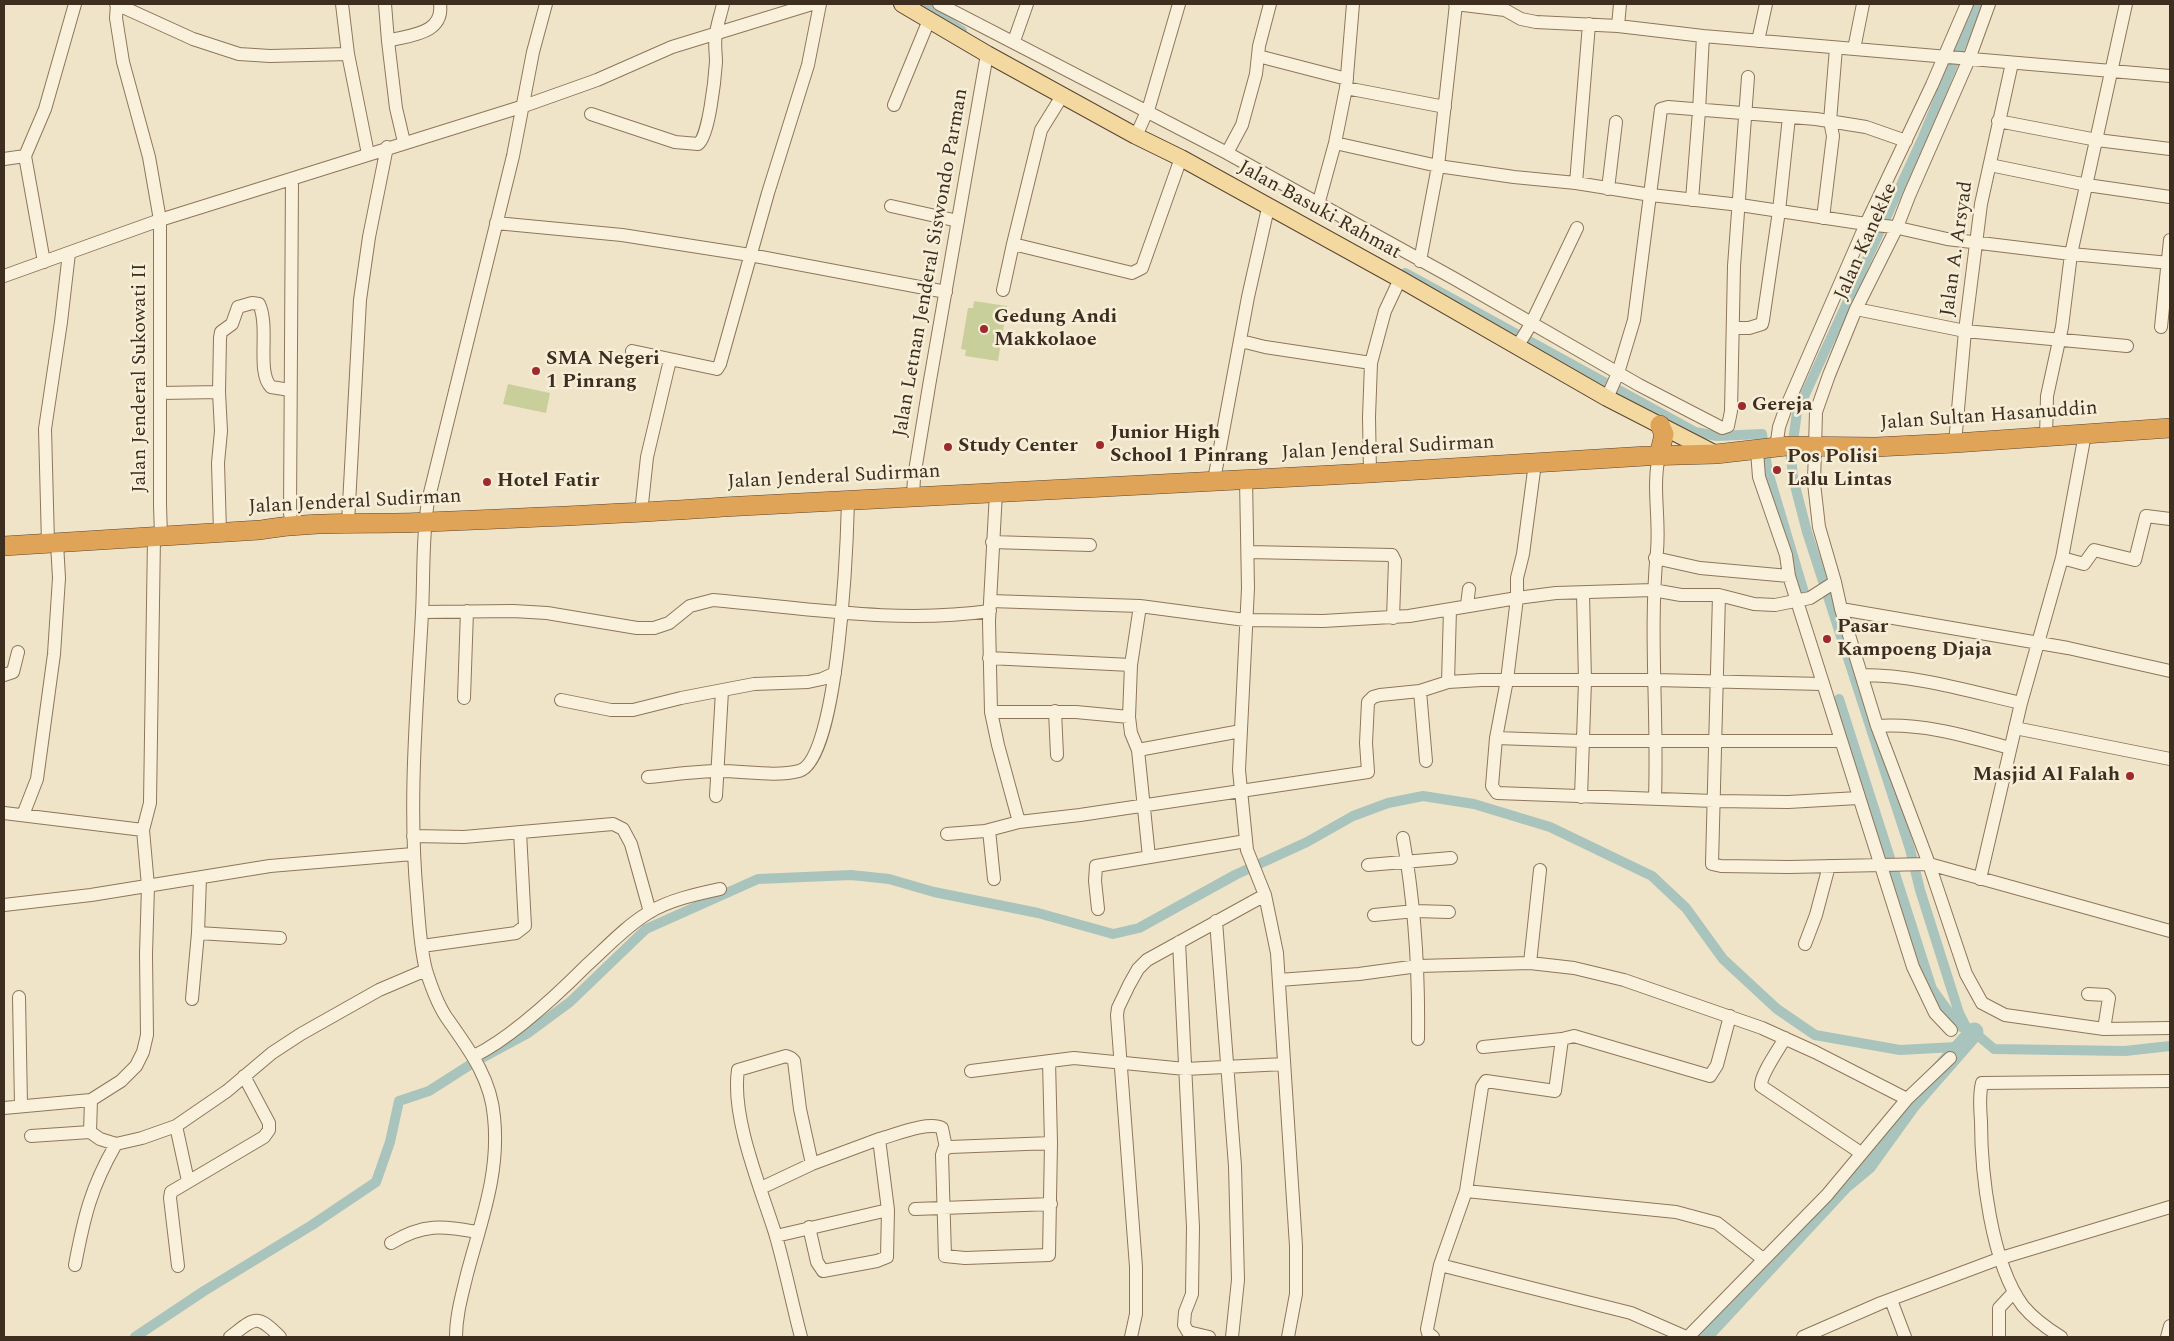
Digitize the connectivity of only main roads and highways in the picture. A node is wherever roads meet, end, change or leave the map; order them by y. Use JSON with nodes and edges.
{"nodes":[{"id":1,"x":902,"y":4,"type":"edge"},
{"id":2,"x":1660,"y":425,"type":"junction"},
{"id":3,"x":2170,"y":428,"type":"edge"},
{"id":4,"x":1772,"y":449,"type":"joint"},
{"id":5,"x":1716,"y":454,"type":"junction"},
{"id":6,"x":1659,"y":456,"type":"junction"},
{"id":7,"x":4,"y":546,"type":"edge"}],
"edges":[{"from":1,"to":2,"type":"main road","name":"Jalan Basuki Rahmat"},
{"from":2,"to":5,"type":"main road","name":"Jalan Basuki Rahmat"},
{"from":2,"to":6,"type":"highway"},
{"from":3,"to":4,"type":"highway","name":"Jalan Sultan Hasanuddin"},
{"from":4,"to":5,"type":"highway","name":"Jalan Jenderal Sudirman"},
{"from":5,"to":6,"type":"highway","name":"Jalan Jenderal Sudirman"},
{"from":6,"to":7,"type":"highway","name":"Jalan Jenderal Sudirman"}]}
